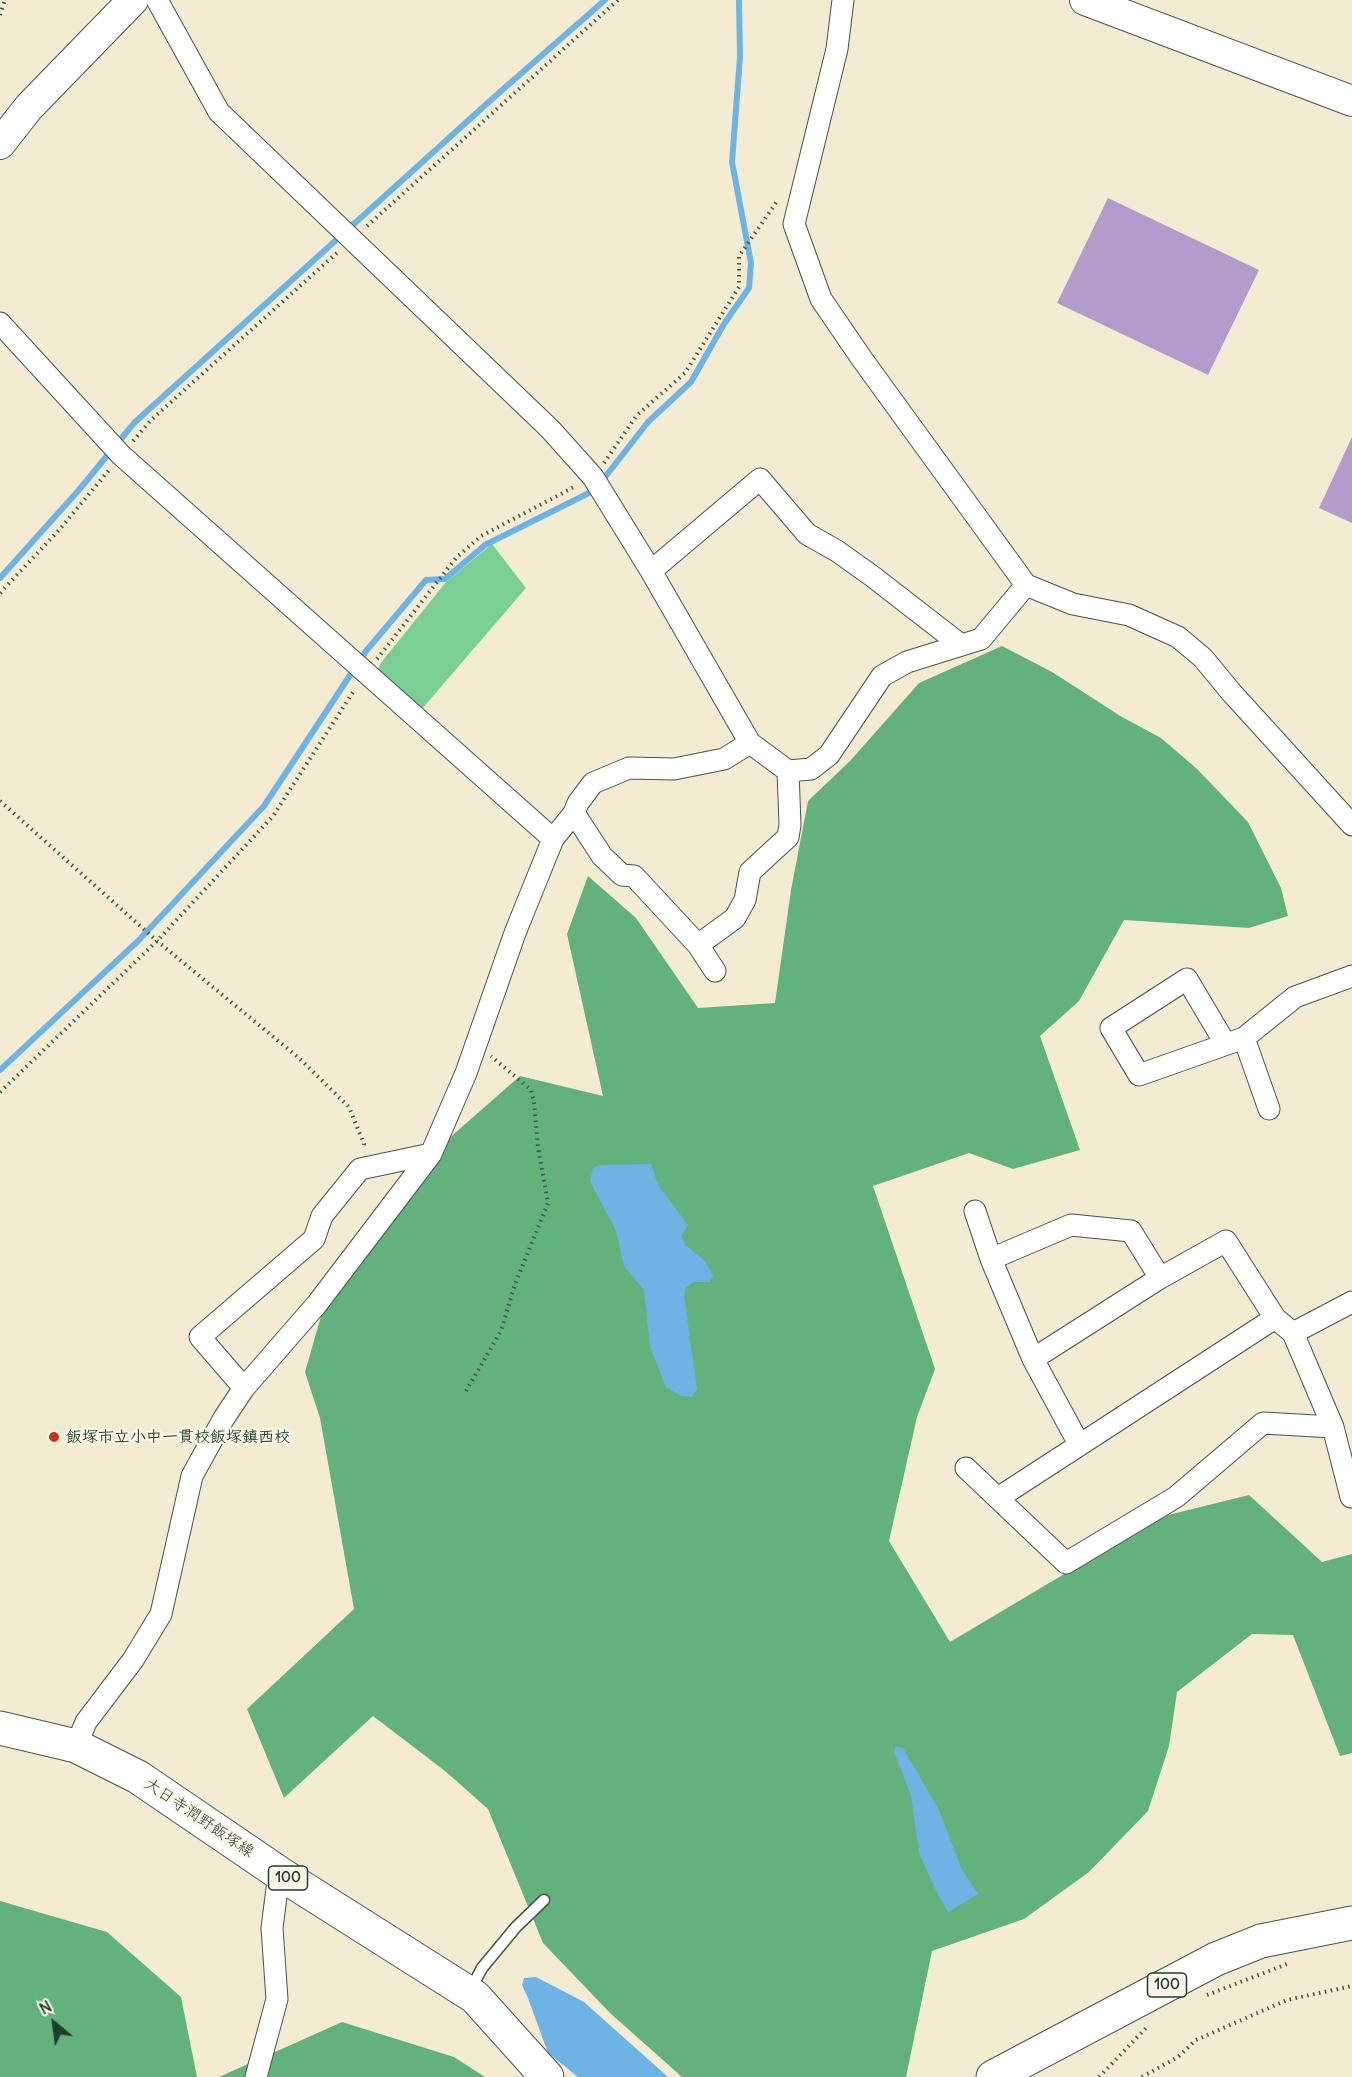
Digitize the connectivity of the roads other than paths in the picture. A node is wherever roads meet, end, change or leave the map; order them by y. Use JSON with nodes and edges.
{"nodes":[{"id":1,"x":133,"y":0,"type":"edge"},
{"id":2,"x":156,"y":0,"type":"edge"},
{"id":3,"x":843,"y":0,"type":"edge"},
{"id":4,"x":1085,"y":0,"type":"edge"},
{"id":5,"x":1352,"y":101,"type":"edge"},
{"id":6,"x":0,"y":144,"type":"edge"},
{"id":7,"x":0,"y":323,"type":"edge"},
{"id":8,"x":651,"y":571,"type":"junction"},
{"id":9,"x":1026,"y":585,"type":"junction"},
{"id":10,"x":961,"y":645,"type":"junction"},
{"id":11,"x":750,"y":742,"type":"junction"},
{"id":12,"x":788,"y":771,"type":"junction"},
{"id":13,"x":574,"y":813,"type":"junction"},
{"id":14,"x":1352,"y":825,"type":"edge"},
{"id":15,"x":553,"y":839,"type":"junction"},
{"id":16,"x":698,"y":945,"type":"junction"},
{"id":17,"x":716,"y":971,"type":"dead end"},
{"id":18,"x":1352,"y":976,"type":"edge"},
{"id":19,"x":1232,"y":1041,"type":"junction"},
{"id":20,"x":1269,"y":1109,"type":"dead end"},
{"id":21,"x":431,"y":1154,"type":"junction"},
{"id":22,"x":975,"y":1211,"type":"dead end"},
{"id":23,"x":991,"y":1259,"type":"junction"},
{"id":24,"x":1160,"y":1278,"type":"junction"},
{"id":25,"x":1352,"y":1302,"type":"edge"},
{"id":26,"x":1275,"y":1318,"type":"junction"},
{"id":27,"x":1293,"y":1333,"type":"junction"},
{"id":28,"x":1033,"y":1359,"type":"junction"},
{"id":29,"x":244,"y":1388,"type":"junction"},
{"id":30,"x":1333,"y":1427,"type":"junction"},
{"id":31,"x":1079,"y":1444,"type":"junction"},
{"id":32,"x":966,"y":1468,"type":"dead end"},
{"id":33,"x":1351,"y":1497,"type":"edge"},
{"id":34,"x":998,"y":1498,"type":"junction"},
{"id":35,"x":0,"y":1728,"type":"edge"},
{"id":36,"x":76,"y":1746,"type":"junction"},
{"id":37,"x":279,"y":1873,"type":"junction"},
{"id":38,"x":544,"y":1900,"type":"dead end"},
{"id":39,"x":1352,"y":1923,"type":"edge"},
{"id":40,"x":469,"y":1994,"type":"junction"},
{"id":41,"x":256,"y":2077,"type":"edge"},
{"id":42,"x":547,"y":2077,"type":"edge"},
{"id":43,"x":993,"y":2077,"type":"edge"}],
"edges":[{"from":1,"to":6,"type":"street"},
{"from":2,"to":8,"type":"street"},
{"from":3,"to":9,"type":"street"},
{"from":4,"to":5,"type":"street"},
{"from":7,"to":15,"type":"street"},
{"from":8,"to":10,"type":"street"},
{"from":8,"to":11,"type":"street"},
{"from":9,"to":10,"type":"street"},
{"from":9,"to":14,"type":"street"},
{"from":10,"to":12,"type":"street"},
{"from":11,"to":12,"type":"street"},
{"from":11,"to":13,"type":"street"},
{"from":12,"to":16,"type":"street"},
{"from":13,"to":15,"type":"street"},
{"from":13,"to":16,"type":"street"},
{"from":15,"to":21,"type":"street"},
{"from":16,"to":17,"type":"street"},
{"from":18,"to":19,"type":"street"},
{"from":19,"to":19,"type":"street"},
{"from":19,"to":20,"type":"street"},
{"from":21,"to":29,"type":"street"},
{"from":21,"to":29,"type":"street"},
{"from":22,"to":23,"type":"street"},
{"from":23,"to":24,"type":"street"},
{"from":23,"to":28,"type":"street"},
{"from":24,"to":26,"type":"street"},
{"from":24,"to":28,"type":"street"},
{"from":25,"to":27,"type":"street"},
{"from":26,"to":27,"type":"street"},
{"from":26,"to":31,"type":"street"},
{"from":27,"to":30,"type":"street"},
{"from":28,"to":31,"type":"street"},
{"from":29,"to":36,"type":"street"},
{"from":30,"to":33,"type":"street"},
{"from":30,"to":34,"type":"street"},
{"from":31,"to":34,"type":"street"},
{"from":32,"to":34,"type":"street"},
{"from":35,"to":36,"type":"main road","name":"大日寺潤野飯塚線","number":"100"},
{"from":36,"to":37,"type":"main road","name":"大日寺潤野飯塚線","number":"100"},
{"from":37,"to":40,"type":"main road","name":"大日寺潤野飯塚線","number":"100"},
{"from":37,"to":41,"type":"street"},
{"from":38,"to":40,"type":"lane"},
{"from":39,"to":43,"type":"main road","number":"100"},
{"from":40,"to":42,"type":"main road","name":"大日寺潤野飯塚線","number":"100"}]}
